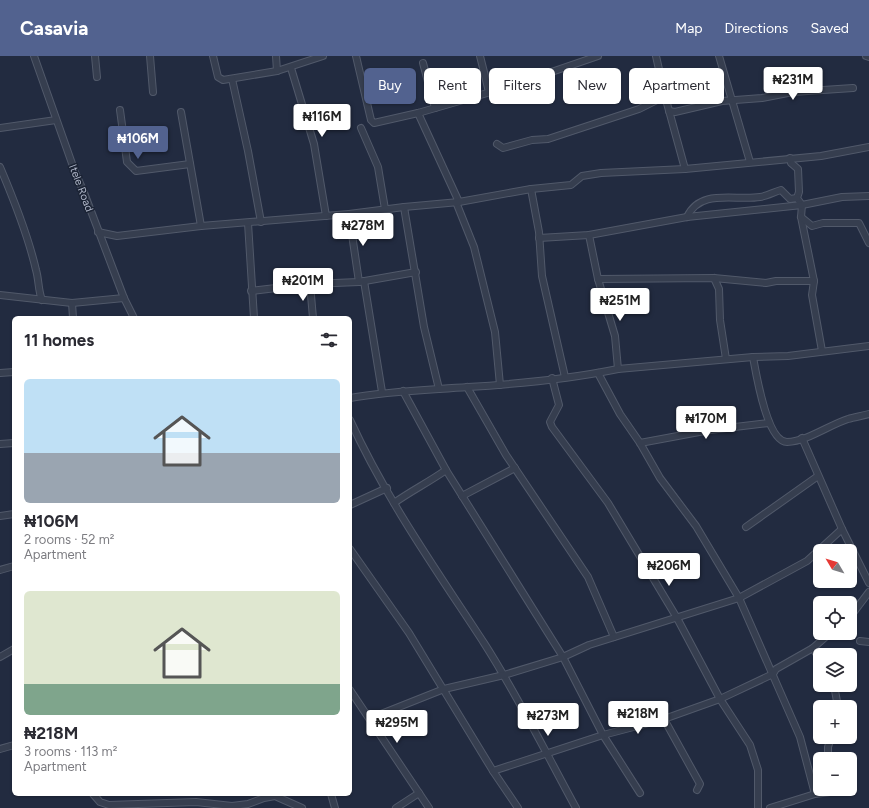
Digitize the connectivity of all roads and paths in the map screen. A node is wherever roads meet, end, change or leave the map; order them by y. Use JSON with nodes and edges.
{"nodes":[{"id":1,"x":34,"y":56,"type":"edge"},
{"id":2,"x":94,"y":56,"type":"edge"},
{"id":3,"x":150,"y":56,"type":"edge"},
{"id":4,"x":213,"y":56,"type":"edge"},
{"id":5,"x":276,"y":56,"type":"edge"},
{"id":6,"x":323,"y":56,"type":"edge"},
{"id":7,"x":356,"y":56,"type":"edge"},
{"id":8,"x":480,"y":56,"type":"edge"},
{"id":9,"x":598,"y":56,"type":"edge"},
{"id":10,"x":656,"y":56,"type":"edge"},
{"id":11,"x":719,"y":56,"type":"edge"},
{"id":12,"x":866,"y":56,"type":"edge"},
{"id":13,"x":869,"y":57,"type":"edge"},
{"id":14,"x":423,"y":63,"type":"dead end"},
{"id":15,"x":291,"y":68,"type":"junction"},
{"id":16,"x":659,"y":68,"type":"edge"},
{"id":17,"x":555,"y":70,"type":"edge"},
{"id":18,"x":277,"y":71,"type":"junction"},
{"id":19,"x":97,"y":77,"type":"dead end"},
{"id":20,"x":232,"y":79,"type":"junction"},
{"id":21,"x":853,"y":88,"type":"dead end"},
{"id":22,"x":153,"y":92,"type":"dead end"},
{"id":23,"x":489,"y":92,"type":"joint"},
{"id":24,"x":732,"y":102,"type":"junction"},
{"id":25,"x":649,"y":104,"type":"edge"},
{"id":26,"x":667,"y":104,"type":"edge"},
{"id":27,"x":435,"y":108,"type":"junction"},
{"id":28,"x":120,"y":110,"type":"dead end"},
{"id":29,"x":181,"y":112,"type":"dead end"},
{"id":30,"x":669,"y":112,"type":"junction"},
{"id":31,"x":418,"y":113,"type":"junction"},
{"id":32,"x":56,"y":120,"type":"junction"},
{"id":33,"x":0,"y":128,"type":"edge"},
{"id":34,"x":361,"y":128,"type":"dead end"},
{"id":35,"x":497,"y":144,"type":"dead end"},
{"id":36,"x":869,"y":147,"type":"edge"},
{"id":37,"x":790,"y":158,"type":"junction"},
{"id":38,"x":750,"y":162,"type":"junction"},
{"id":39,"x":190,"y":164,"type":"junction"},
{"id":40,"x":0,"y":167,"type":"edge"},
{"id":41,"x":685,"y":170,"type":"junction"},
{"id":42,"x":531,"y":189,"type":"junction"},
{"id":43,"x":869,"y":196,"type":"edge"},
{"id":44,"x":797,"y":198,"type":"junction"},
{"id":45,"x":458,"y":202,"type":"junction"},
{"id":46,"x":802,"y":205,"type":"junction"},
{"id":47,"x":404,"y":206,"type":"junction"},
{"id":48,"x":385,"y":209,"type":"junction"},
{"id":49,"x":349,"y":214,"type":"junction"},
{"id":50,"x":326,"y":216,"type":"junction"},
{"id":51,"x":687,"y":217,"type":"junction"},
{"id":52,"x":801,"y":217,"type":"junction"},
{"id":53,"x":261,"y":222,"type":"junction"},
{"id":54,"x":248,"y":223,"type":"junction"},
{"id":55,"x":201,"y":226,"type":"junction"},
{"id":56,"x":98,"y":232,"type":"junction"},
{"id":57,"x":589,"y":235,"type":"junction"},
{"id":58,"x":539,"y":238,"type":"junction"},
{"id":59,"x":869,"y":243,"type":"edge"},
{"id":60,"x":416,"y":272,"type":"junction"},
{"id":61,"x":714,"y":278,"type":"junction"},
{"id":62,"x":598,"y":279,"type":"junction"},
{"id":63,"x":362,"y":281,"type":"junction"},
{"id":64,"x":814,"y":281,"type":"junction"},
{"id":65,"x":310,"y":284,"type":"junction"},
{"id":66,"x":251,"y":290,"type":"junction"},
{"id":67,"x":0,"y":296,"type":"edge"},
{"id":68,"x":124,"y":298,"type":"junction"},
{"id":69,"x":42,"y":300,"type":"junction"},
{"id":70,"x":72,"y":303,"type":"junction"},
{"id":71,"x":73,"y":316,"type":"edge"},
{"id":72,"x":133,"y":316,"type":"edge"},
{"id":73,"x":254,"y":316,"type":"edge"},
{"id":74,"x":313,"y":316,"type":"edge"},
{"id":75,"x":869,"y":346,"type":"edge"},
{"id":76,"x":822,"y":351,"type":"junction"},
{"id":77,"x":753,"y":357,"type":"junction"},
{"id":78,"x":726,"y":359,"type":"junction"},
{"id":79,"x":618,"y":369,"type":"junction"},
{"id":80,"x":12,"y":372,"type":"edge"},
{"id":81,"x":0,"y":373,"type":"edge"},
{"id":82,"x":598,"y":373,"type":"junction"},
{"id":83,"x":565,"y":377,"type":"junction"},
{"id":84,"x":552,"y":378,"type":"junction"},
{"id":85,"x":500,"y":385,"type":"junction"},
{"id":86,"x":467,"y":387,"type":"junction"},
{"id":87,"x":439,"y":389,"type":"junction"},
{"id":88,"x":403,"y":391,"type":"junction"},
{"id":89,"x":382,"y":392,"type":"junction"},
{"id":90,"x":352,"y":398,"type":"edge"},
{"id":91,"x":869,"y":414,"type":"edge"},
{"id":92,"x":770,"y":423,"type":"junction"},
{"id":93,"x":352,"y":424,"type":"edge"},
{"id":94,"x":802,"y":438,"type":"junction"},
{"id":95,"x":12,"y":443,"type":"edge"},
{"id":96,"x":640,"y":443,"type":"junction"},
{"id":97,"x":0,"y":444,"type":"edge"},
{"id":98,"x":515,"y":468,"type":"junction"},
{"id":99,"x":446,"y":470,"type":"junction"},
{"id":100,"x":818,"y":476,"type":"junction"},
{"id":101,"x":386,"y":488,"type":"junction"},
{"id":102,"x":462,"y":496,"type":"junction"},
{"id":103,"x":394,"y":503,"type":"junction"},
{"id":104,"x":352,"y":504,"type":"edge"},
{"id":105,"x":12,"y":514,"type":"edge"},
{"id":106,"x":0,"y":516,"type":"edge"},
{"id":107,"x":746,"y":527,"type":"dead end"},
{"id":108,"x":842,"y":529,"type":"junction"},
{"id":109,"x":352,"y":555,"type":"edge"},
{"id":110,"x":12,"y":567,"type":"edge"},
{"id":111,"x":0,"y":570,"type":"edge"},
{"id":112,"x":869,"y":583,"type":"edge"},
{"id":113,"x":869,"y":592,"type":"edge"},
{"id":114,"x":739,"y":598,"type":"junction"},
{"id":115,"x":857,"y":607,"type":"edge"},
{"id":116,"x":677,"y":618,"type":"junction"},
{"id":117,"x":614,"y":637,"type":"junction"},
{"id":118,"x":822,"y":640,"type":"edge"},
{"id":119,"x":860,"y":641,"type":"dead end"},
{"id":120,"x":869,"y":642,"type":"edge"},
{"id":121,"x":813,"y":648,"type":"joint"},
{"id":122,"x":12,"y":650,"type":"edge"},
{"id":123,"x":0,"y":657,"type":"edge"},
{"id":124,"x":562,"y":657,"type":"junction"},
{"id":125,"x":773,"y":674,"type":"junction"},
{"id":126,"x":504,"y":676,"type":"junction"},
{"id":127,"x":444,"y":689,"type":"junction"},
{"id":128,"x":352,"y":693,"type":"edge"},
{"id":129,"x":720,"y":699,"type":"junction"},
{"id":130,"x":664,"y":719,"type":"junction"},
{"id":131,"x":372,"y":720,"type":"junction"},
{"id":132,"x":603,"y":735,"type":"junction"},
{"id":133,"x":12,"y":746,"type":"edge"},
{"id":134,"x":0,"y":749,"type":"edge"},
{"id":135,"x":547,"y":754,"type":"junction"},
{"id":136,"x":493,"y":771,"type":"junction"},
{"id":137,"x":813,"y":786,"type":"edge"},
{"id":138,"x":697,"y":790,"type":"dead end"},
{"id":139,"x":419,"y":793,"type":"junction"},
{"id":140,"x":640,"y":793,"type":"dead end"},
{"id":141,"x":813,"y":795,"type":"edge"},
{"id":142,"x":95,"y":796,"type":"edge"},
{"id":143,"x":263,"y":796,"type":"edge"},
{"id":144,"x":331,"y":796,"type":"edge"},
{"id":145,"x":179,"y":805,"type":"edge"},
{"id":146,"x":118,"y":806,"type":"edge"},
{"id":147,"x":248,"y":806,"type":"edge"},
{"id":148,"x":302,"y":808,"type":"edge"},
{"id":149,"x":335,"y":808,"type":"edge"},
{"id":150,"x":396,"y":808,"type":"edge"},
{"id":151,"x":429,"y":808,"type":"edge"},
{"id":152,"x":518,"y":808,"type":"edge"},
{"id":153,"x":576,"y":808,"type":"edge"},
{"id":154,"x":758,"y":808,"type":"edge"},
{"id":155,"x":770,"y":808,"type":"edge"}],
"edges":[{"from":1,"to":32,"type":"street","name":"Itele Road"},
{"from":2,"to":19,"type":"street"},
{"from":3,"to":22,"type":"street"},
{"from":4,"to":20,"type":"street"},
{"from":5,"to":18,"type":"street"},
{"from":6,"to":15,"type":"street"},
{"from":7,"to":31,"type":"street"},
{"from":8,"to":23,"type":"street"},
{"from":9,"to":17,"type":"street"},
{"from":10,"to":16,"type":"street"},
{"from":11,"to":24,"type":"street"},
{"from":12,"to":13,"type":"street"},
{"from":14,"to":27,"type":"street"},
{"from":15,"to":18,"type":"street"},
{"from":15,"to":50,"type":"street"},
{"from":18,"to":20,"type":"street"},
{"from":20,"to":53,"type":"street"},
{"from":21,"to":24,"type":"street"},
{"from":23,"to":27,"type":"street"},
{"from":24,"to":30,"type":"street"},
{"from":24,"to":38,"type":"street"},
{"from":25,"to":35,"type":"street"},
{"from":26,"to":30,"type":"street"},
{"from":27,"to":31,"type":"street"},
{"from":28,"to":39,"type":"street"},
{"from":29,"to":39,"type":"street"},
{"from":30,"to":41,"type":"street"},
{"from":31,"to":45,"type":"street"},
{"from":32,"to":33,"type":"street"},
{"from":32,"to":56,"type":"street","name":"Itele Road"},
{"from":34,"to":48,"type":"street"},
{"from":36,"to":37,"type":"street"},
{"from":37,"to":38,"type":"street"},
{"from":37,"to":44,"type":"street"},
{"from":38,"to":41,"type":"street"},
{"from":39,"to":55,"type":"street"},
{"from":40,"to":69,"type":"street"},
{"from":41,"to":42,"type":"street"},
{"from":42,"to":45,"type":"street"},
{"from":42,"to":58,"type":"street"},
{"from":43,"to":46,"type":"street"},
{"from":44,"to":46,"type":"street"},
{"from":44,"to":51,"type":"street"},
{"from":45,"to":47,"type":"street"},
{"from":45,"to":85,"type":"street"},
{"from":46,"to":51,"type":"street"},
{"from":46,"to":52,"type":"street"},
{"from":47,"to":48,"type":"street"},
{"from":47,"to":60,"type":"street"},
{"from":48,"to":49,"type":"street"},
{"from":49,"to":50,"type":"street"},
{"from":49,"to":63,"type":"street"},
{"from":50,"to":53,"type":"street"},
{"from":51,"to":57,"type":"street"},
{"from":52,"to":59,"type":"street"},
{"from":52,"to":64,"type":"street"},
{"from":53,"to":54,"type":"street"},
{"from":54,"to":55,"type":"street"},
{"from":54,"to":66,"type":"street"},
{"from":55,"to":56,"type":"street"},
{"from":56,"to":68,"type":"street","name":"Itele Road"},
{"from":57,"to":58,"type":"street"},
{"from":57,"to":62,"type":"street"},
{"from":58,"to":83,"type":"street"},
{"from":60,"to":63,"type":"street"},
{"from":60,"to":87,"type":"street"},
{"from":61,"to":62,"type":"street"},
{"from":61,"to":64,"type":"street"},
{"from":61,"to":78,"type":"street"},
{"from":62,"to":79,"type":"street"},
{"from":63,"to":65,"type":"street"},
{"from":63,"to":89,"type":"street"},
{"from":64,"to":76,"type":"street"},
{"from":65,"to":66,"type":"street"},
{"from":65,"to":74,"type":"street"},
{"from":66,"to":73,"type":"street"},
{"from":67,"to":69,"type":"street"},
{"from":68,"to":70,"type":"street"},
{"from":68,"to":72,"type":"street","name":"Itele Road"},
{"from":69,"to":70,"type":"street"},
{"from":70,"to":71,"type":"street"},
{"from":75,"to":76,"type":"street"},
{"from":76,"to":77,"type":"street"},
{"from":77,"to":78,"type":"street"},
{"from":77,"to":92,"type":"street"},
{"from":78,"to":79,"type":"street"},
{"from":79,"to":82,"type":"street"},
{"from":80,"to":81,"type":"street"},
{"from":82,"to":83,"type":"street"},
{"from":82,"to":96,"type":"street"},
{"from":83,"to":84,"type":"street"},
{"from":84,"to":85,"type":"street"},
{"from":84,"to":116,"type":"street"},
{"from":85,"to":86,"type":"street"},
{"from":86,"to":87,"type":"street"},
{"from":86,"to":98,"type":"street"},
{"from":87,"to":88,"type":"street"},
{"from":88,"to":89,"type":"street"},
{"from":88,"to":99,"type":"street"},
{"from":89,"to":90,"type":"street"},
{"from":91,"to":94,"type":"street"},
{"from":92,"to":94,"type":"street"},
{"from":92,"to":96,"type":"street"},
{"from":93,"to":101,"type":"street"},
{"from":94,"to":100,"type":"street"},
{"from":95,"to":97,"type":"street"},
{"from":96,"to":114,"type":"street"},
{"from":98,"to":102,"type":"street"},
{"from":98,"to":117,"type":"street"},
{"from":99,"to":102,"type":"street"},
{"from":99,"to":103,"type":"street"},
{"from":100,"to":107,"type":"street"},
{"from":100,"to":108,"type":"street"},
{"from":101,"to":103,"type":"street"},
{"from":101,"to":104,"type":"street"},
{"from":102,"to":124,"type":"street"},
{"from":103,"to":126,"type":"street"},
{"from":105,"to":106,"type":"street"},
{"from":108,"to":112,"type":"street"},
{"from":108,"to":114,"type":"street"},
{"from":109,"to":127,"type":"street"},
{"from":110,"to":111,"type":"street"},
{"from":113,"to":115,"type":"street"},
{"from":114,"to":116,"type":"street"},
{"from":114,"to":125,"type":"street"},
{"from":116,"to":117,"type":"street"},
{"from":116,"to":129,"type":"street"},
{"from":117,"to":124,"type":"street"},
{"from":118,"to":121,"type":"street"},
{"from":119,"to":120,"type":"street"},
{"from":121,"to":125,"type":"street"},
{"from":122,"to":123,"type":"street"},
{"from":124,"to":126,"type":"street"},
{"from":124,"to":132,"type":"street"},
{"from":125,"to":129,"type":"street"},
{"from":125,"to":137,"type":"street"},
{"from":126,"to":127,"type":"street"},
{"from":126,"to":135,"type":"street"},
{"from":127,"to":131,"type":"street"},
{"from":127,"to":136,"type":"street"},
{"from":128,"to":131,"type":"street"},
{"from":129,"to":130,"type":"street"},
{"from":129,"to":154,"type":"street"},
{"from":130,"to":132,"type":"street"},
{"from":130,"to":138,"type":"street"},
{"from":131,"to":139,"type":"street"},
{"from":132,"to":135,"type":"street"},
{"from":132,"to":140,"type":"street"},
{"from":133,"to":134,"type":"street"},
{"from":135,"to":136,"type":"street"},
{"from":135,"to":153,"type":"street"},
{"from":136,"to":152,"type":"street"},
{"from":139,"to":150,"type":"street"},
{"from":139,"to":151,"type":"street"},
{"from":141,"to":155,"type":"street"},
{"from":142,"to":146,"type":"street"},
{"from":143,"to":147,"type":"street"},
{"from":143,"to":148,"type":"street"},
{"from":144,"to":149,"type":"street"},
{"from":145,"to":146,"type":"street"},
{"from":145,"to":147,"type":"street"}]}
